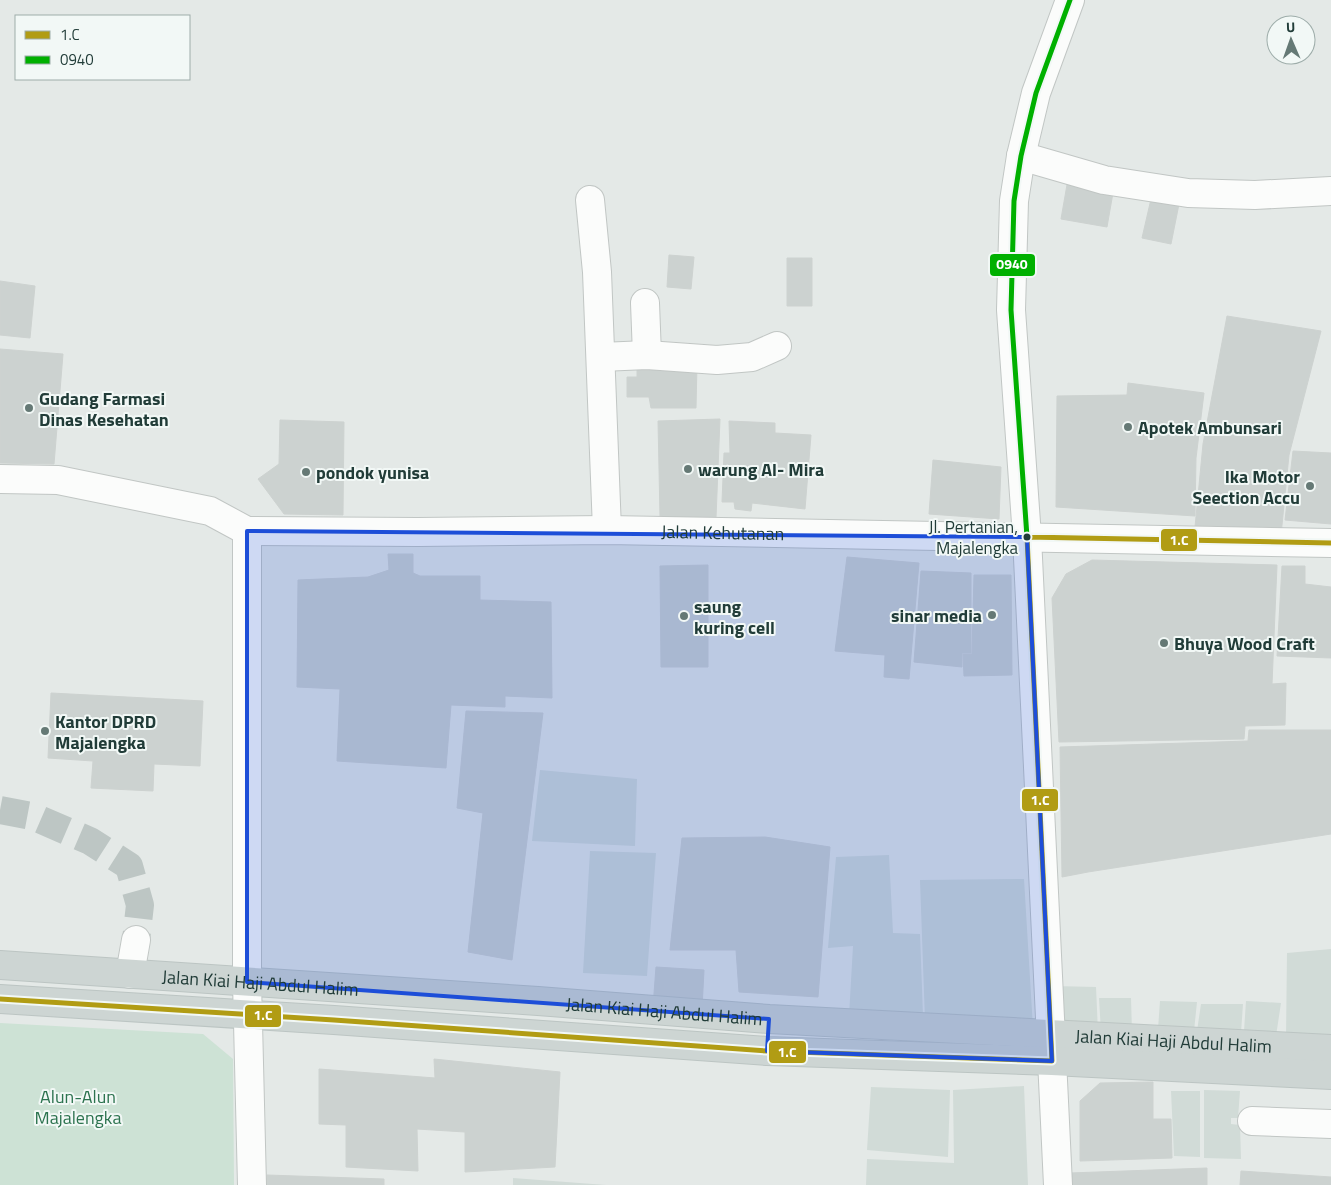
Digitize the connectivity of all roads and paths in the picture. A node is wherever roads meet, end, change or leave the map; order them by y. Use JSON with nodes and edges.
{"nodes":[{"id":1,"x":1070,"y":0,"type":"edge"},
{"id":2,"x":1021,"y":156,"type":"junction"},
{"id":3,"x":1331,"y":191,"type":"edge"},
{"id":4,"x":590,"y":200,"type":"dead end"},
{"id":5,"x":645,"y":303,"type":"dead end"},
{"id":6,"x":777,"y":346,"type":"dead end"},
{"id":7,"x":647,"y":356,"type":"junction"},
{"id":8,"x":601,"y":357,"type":"junction"},
{"id":9,"x":0,"y":479,"type":"edge"},
{"id":10,"x":607,"y":530,"type":"junction"},
{"id":11,"x":247,"y":531,"type":"junction"},
{"id":12,"x":1027,"y":537,"type":"junction"},
{"id":13,"x":1331,"y":543,"type":"edge"},
{"id":14,"x":136,"y":940,"type":"tunnel mouth"},
{"id":15,"x":0,"y":964,"type":"edge"},
{"id":16,"x":130,"y":974,"type":"junction"},
{"id":17,"x":247,"y":982,"type":"junction"},
{"id":18,"x":0,"y":999,"type":"edge"},
{"id":19,"x":248,"y":1015,"type":"junction"},
{"id":20,"x":769,"y":1020,"type":"junction"},
{"id":21,"x":1052,"y":1048,"type":"junction"},
{"id":22,"x":1331,"y":1049,"type":"edge"},
{"id":23,"x":767,"y":1051,"type":"junction"},
{"id":24,"x":1331,"y":1076,"type":"edge"},
{"id":25,"x":1252,"y":1121,"type":"dead end"},
{"id":26,"x":1331,"y":1124,"type":"edge"},
{"id":27,"x":252,"y":1185,"type":"edge"},
{"id":28,"x":1058,"y":1185,"type":"edge"}],
"edges":[{"from":1,"to":2,"type":"street"},
{"from":2,"to":3,"type":"street"},
{"from":2,"to":12,"type":"street"},
{"from":4,"to":8,"type":"street"},
{"from":5,"to":7,"type":"street"},
{"from":6,"to":7,"type":"street"},
{"from":7,"to":8,"type":"street"},
{"from":8,"to":10,"type":"street"},
{"from":9,"to":11,"type":"street"},
{"from":10,"to":11,"type":"street","name":"Jalan Kehutanan"},
{"from":10,"to":12,"type":"street","name":"Jalan Kehutanan"},
{"from":11,"to":17,"type":"street"},
{"from":12,"to":13,"type":"street","name":"Jalan Kehutanan"},
{"from":12,"to":21,"type":"street"},
{"from":14,"to":16,"type":"street"},
{"from":15,"to":16,"type":"main road","name":"Jalan Kiai Haji Abdul Halim"},
{"from":16,"to":17,"type":"main road","name":"Jalan Kiai Haji Abdul Halim"},
{"from":17,"to":19,"type":"street"},
{"from":17,"to":20,"type":"main road","name":"Jalan Kiai Haji Abdul Halim"},
{"from":18,"to":19,"type":"main road","name":"Jalan Kiai Haji Abdul Halim"},
{"from":19,"to":23,"type":"main road","name":"Jalan Kiai Haji Abdul Halim"},
{"from":19,"to":27,"type":"street"},
{"from":20,"to":21,"type":"main road","name":"Jalan Kiai Haji Abdul Halim"},
{"from":20,"to":23,"type":"main road"},
{"from":21,"to":22,"type":"main road","name":"Jalan Kiai Haji Abdul Halim"},
{"from":21,"to":23,"type":"main road","name":"Jalan Kiai Haji Abdul Halim"},
{"from":21,"to":24,"type":"main road","name":"Jalan Kiai Haji Abdul Halim"},
{"from":21,"to":28,"type":"street"},
{"from":25,"to":26,"type":"street"}]}
